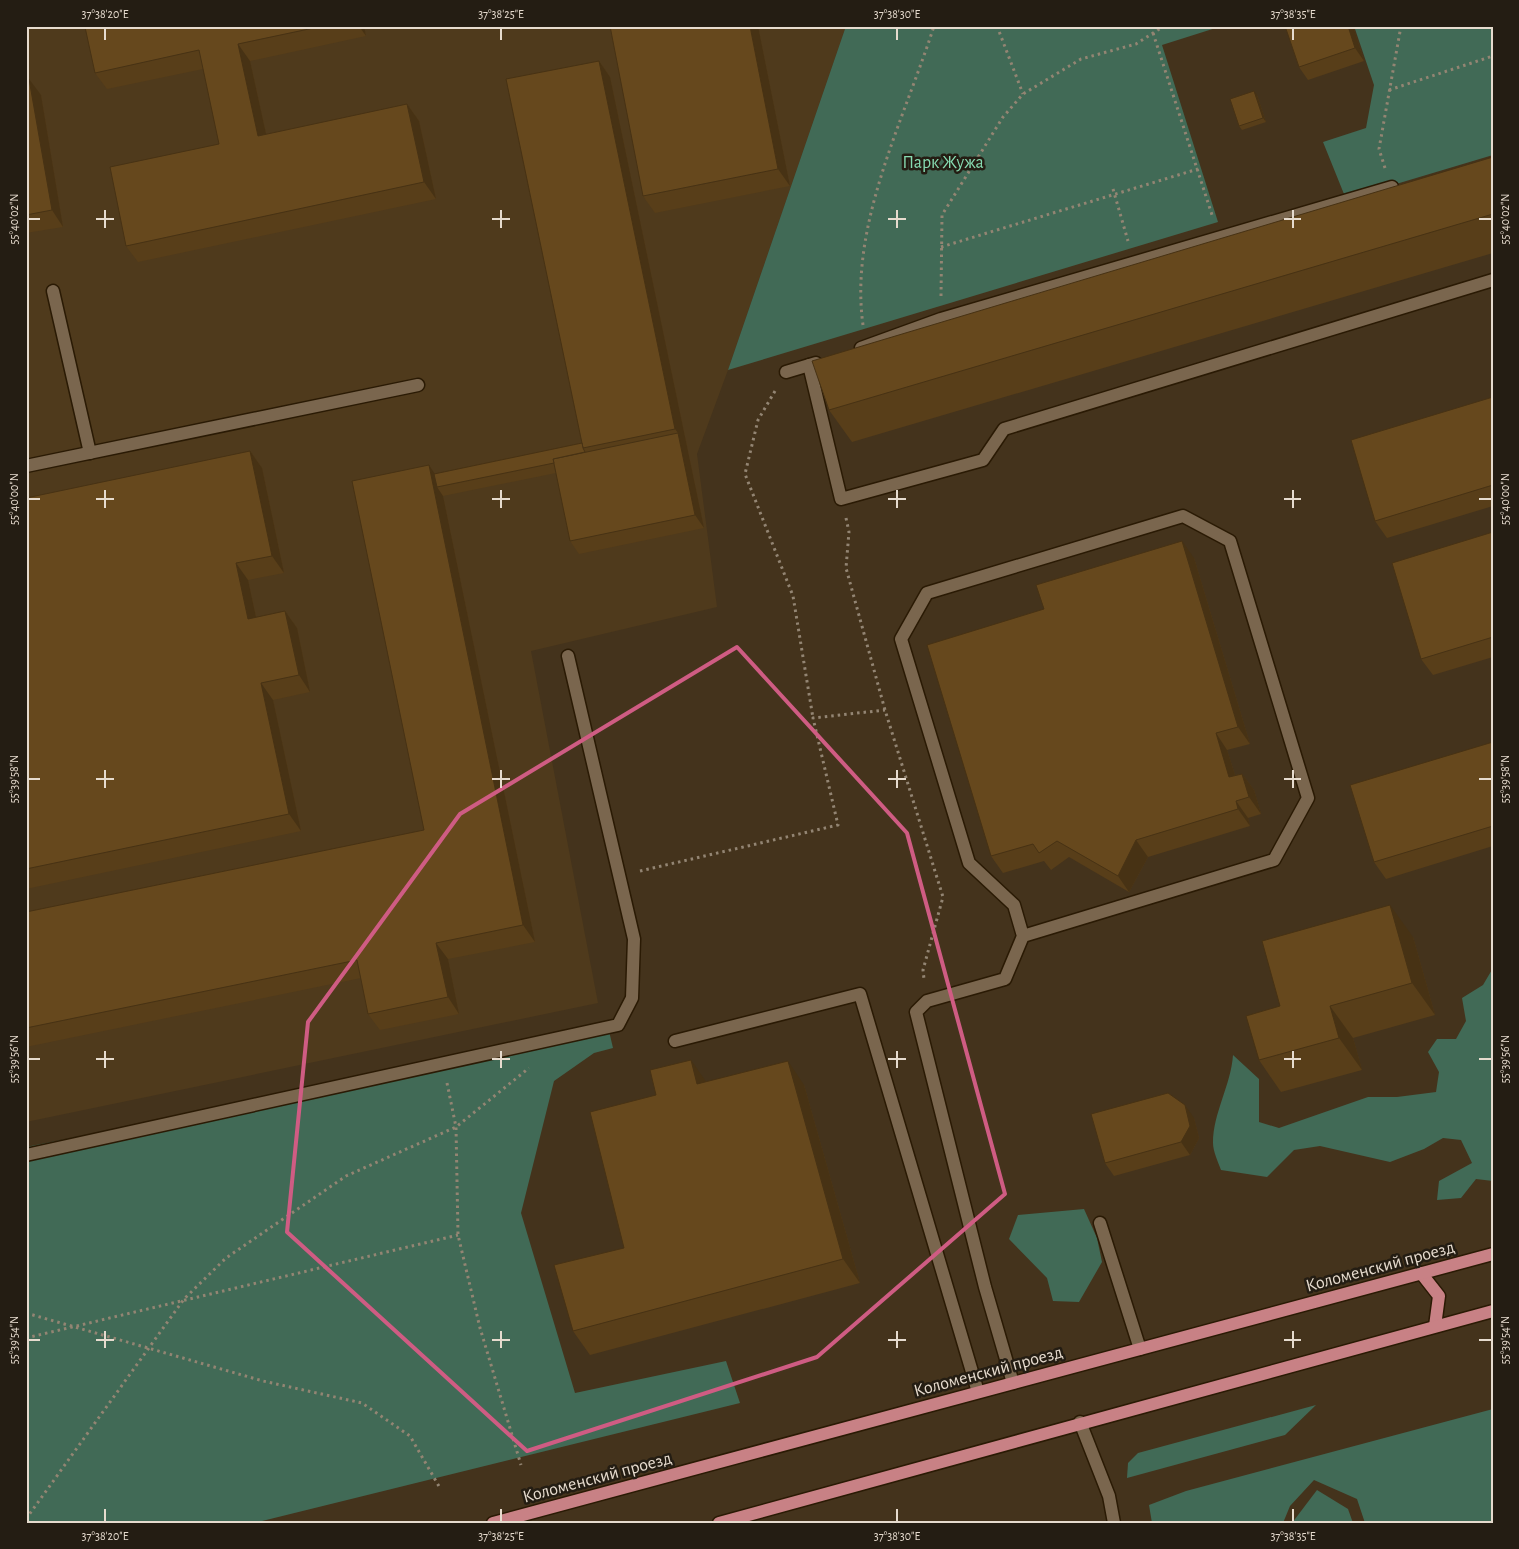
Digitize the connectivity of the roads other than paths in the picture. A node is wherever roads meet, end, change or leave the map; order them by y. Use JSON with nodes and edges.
{"nodes":[{"id":1,"x":1397,"y":186,"type":"edge"},
{"id":2,"x":1493,"y":280,"type":"edge"},
{"id":3,"x":53,"y":291,"type":"dead end"},
{"id":4,"x":850,"y":351,"type":"edge"},
{"id":5,"x":826,"y":360,"type":"edge"},
{"id":6,"x":809,"y":365,"type":"junction"},
{"id":7,"x":786,"y":372,"type":"road end"},
{"id":8,"x":418,"y":385,"type":"dead end"},
{"id":9,"x":90,"y":453,"type":"junction"},
{"id":10,"x":26,"y":466,"type":"edge"},
{"id":11,"x":568,"y":656,"type":"dead end"},
{"id":12,"x":1024,"y":936,"type":"junction"},
{"id":13,"x":676,"y":1041,"type":"dead end"},
{"id":14,"x":26,"y":1155,"type":"edge"},
{"id":15,"x":1100,"y":1223,"type":"dead end"},
{"id":16,"x":1493,"y":1254,"type":"edge"},
{"id":17,"x":1421,"y":1273,"type":"junction"},
{"id":18,"x":1493,"y":1311,"type":"edge"},
{"id":19,"x":1435,"y":1326,"type":"junction"},
{"id":20,"x":1140,"y":1349,"type":"junction"},
{"id":21,"x":1013,"y":1383,"type":"junction"},
{"id":22,"x":978,"y":1392,"type":"junction"},
{"id":23,"x":1080,"y":1422,"type":"junction"},
{"id":24,"x":493,"y":1523,"type":"edge"},
{"id":25,"x":719,"y":1523,"type":"edge"},
{"id":26,"x":1114,"y":1523,"type":"edge"}],
"edges":[{"from":1,"to":4,"type":"lane"},
{"from":2,"to":6,"type":"lane"},
{"from":3,"to":9,"type":"lane"},
{"from":5,"to":6,"type":"lane"},
{"from":6,"to":7,"type":"lane"},
{"from":8,"to":9,"type":"lane"},
{"from":9,"to":10,"type":"lane"},
{"from":11,"to":14,"type":"lane"},
{"from":12,"to":12,"type":"lane"},
{"from":12,"to":21,"type":"lane"},
{"from":13,"to":22,"type":"lane"},
{"from":15,"to":20,"type":"lane"},
{"from":16,"to":17,"type":"main road","name":"Коломенский проезд"},
{"from":17,"to":19,"type":"main road"},
{"from":17,"to":20,"type":"main road","name":"Коломенский проезд"},
{"from":18,"to":19,"type":"main road"},
{"from":19,"to":23,"type":"main road"},
{"from":20,"to":21,"type":"main road","name":"Коломенский проезд"},
{"from":21,"to":22,"type":"main road","name":"Коломенский проезд"},
{"from":22,"to":24,"type":"main road","name":"Коломенский проезд"},
{"from":23,"to":25,"type":"main road"},
{"from":23,"to":26,"type":"lane"}]}
